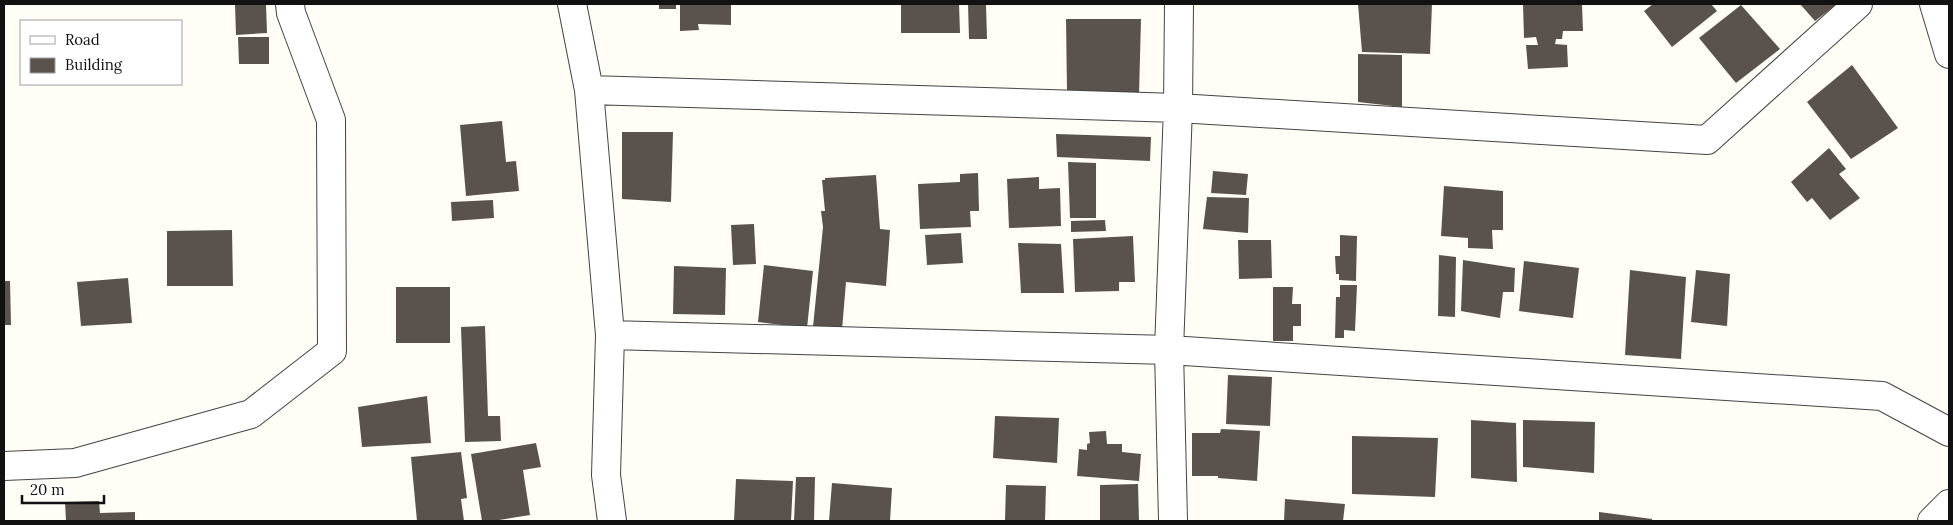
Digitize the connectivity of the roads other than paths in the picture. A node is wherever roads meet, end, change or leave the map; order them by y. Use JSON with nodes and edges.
{"nodes":[{"id":1,"x":290,"y":4,"type":"edge"},
{"id":2,"x":572,"y":4,"type":"edge"},
{"id":3,"x":1179,"y":4,"type":"edge"},
{"id":4,"x":1858,"y":4,"type":"edge"},
{"id":5,"x":1934,"y":4,"type":"edge"},
{"id":6,"x":1949,"y":54,"type":"edge"},
{"id":7,"x":589,"y":90,"type":"junction"},
{"id":8,"x":1178,"y":108,"type":"junction"},
{"id":9,"x":610,"y":335,"type":"junction"},
{"id":10,"x":1169,"y":350,"type":"junction"},
{"id":11,"x":1949,"y":432,"type":"edge"},
{"id":12,"x":4,"y":466,"type":"edge"},
{"id":13,"x":1949,"y":504,"type":"edge"},
{"id":14,"x":612,"y":521,"type":"edge"},
{"id":15,"x":1173,"y":521,"type":"edge"},
{"id":16,"x":1932,"y":521,"type":"edge"}],
"edges":[{"from":1,"to":12,"type":"street"},
{"from":2,"to":7,"type":"street"},
{"from":3,"to":8,"type":"street"},
{"from":4,"to":8,"type":"street"},
{"from":5,"to":6,"type":"street"},
{"from":7,"to":8,"type":"street"},
{"from":7,"to":9,"type":"street"},
{"from":8,"to":10,"type":"street"},
{"from":9,"to":10,"type":"street"},
{"from":9,"to":14,"type":"street"},
{"from":10,"to":11,"type":"street"},
{"from":10,"to":15,"type":"street"},
{"from":13,"to":16,"type":"street"}]}
